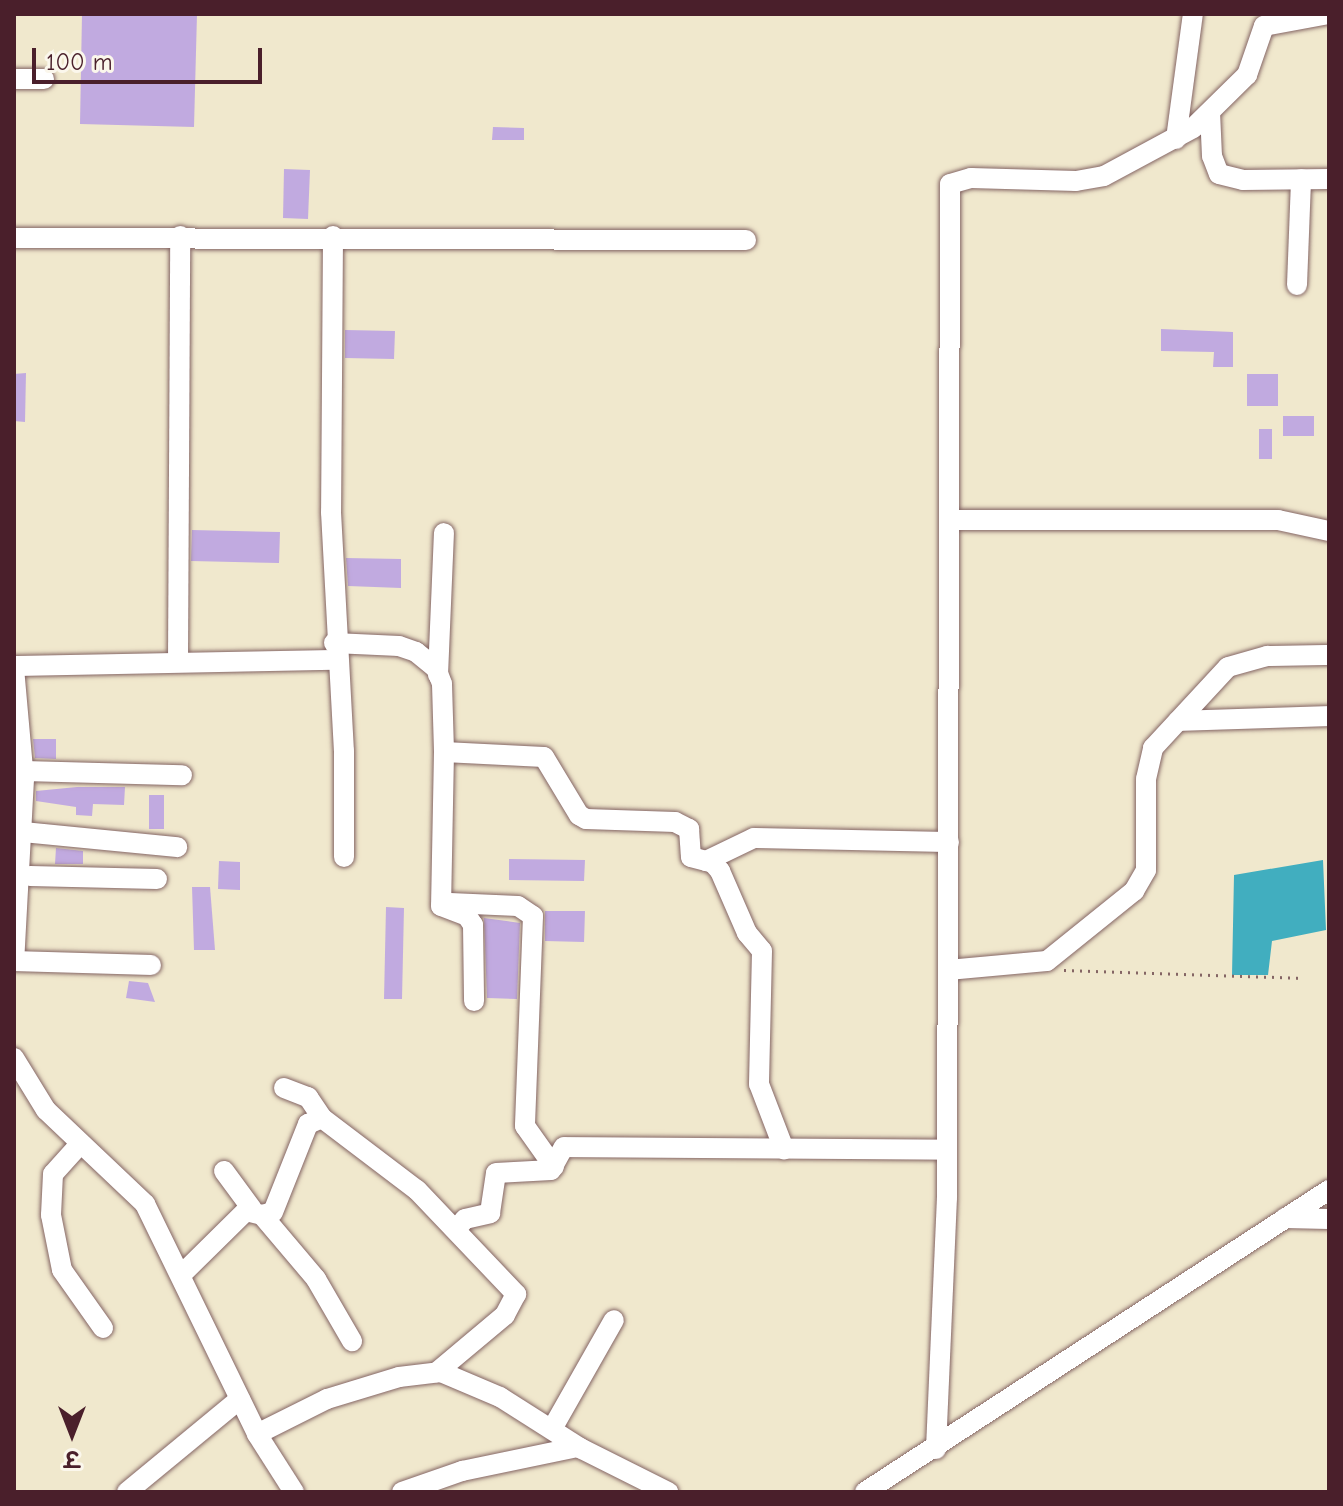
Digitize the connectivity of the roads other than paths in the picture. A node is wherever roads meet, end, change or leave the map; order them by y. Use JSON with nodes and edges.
{"nodes":[{"id":1,"x":1193,"y":14,"type":"edge"},
{"id":2,"x":1329,"y":14,"type":"edge"},
{"id":3,"x":14,"y":79,"type":"edge"},
{"id":4,"x":44,"y":79,"type":"dead end"},
{"id":5,"x":1210,"y":112,"type":"junction"},
{"id":6,"x":1176,"y":139,"type":"junction"},
{"id":7,"x":1301,"y":179,"type":"junction"},
{"id":8,"x":1329,"y":179,"type":"edge"},
{"id":9,"x":180,"y":236,"type":"junction"},
{"id":10,"x":333,"y":236,"type":"junction"},
{"id":11,"x":14,"y":238,"type":"edge"},
{"id":12,"x":746,"y":240,"type":"dead end"},
{"id":13,"x":1297,"y":285,"type":"dead end"},
{"id":14,"x":951,"y":520,"type":"junction"},
{"id":15,"x":1329,"y":531,"type":"edge"},
{"id":16,"x":444,"y":533,"type":"dead end"},
{"id":17,"x":335,"y":652,"type":"junction"},
{"id":18,"x":1329,"y":655,"type":"edge"},
{"id":19,"x":178,"y":662,"type":"junction"},
{"id":20,"x":14,"y":667,"type":"edge"},
{"id":21,"x":438,"y":675,"type":"junction"},
{"id":22,"x":1329,"y":716,"type":"edge"},
{"id":23,"x":1178,"y":721,"type":"junction"},
{"id":24,"x":444,"y":752,"type":"junction"},
{"id":25,"x":24,"y":771,"type":"junction"},
{"id":26,"x":182,"y":775,"type":"dead end"},
{"id":27,"x":23,"y":832,"type":"junction"},
{"id":28,"x":949,"y":842,"type":"junction"},
{"id":29,"x":177,"y":847,"type":"dead end"},
{"id":30,"x":344,"y":857,"type":"dead end"},
{"id":31,"x":706,"y":861,"type":"junction"},
{"id":32,"x":30,"y":876,"type":"dead end"},
{"id":33,"x":157,"y":879,"type":"dead end"},
{"id":34,"x":441,"y":903,"type":"junction"},
{"id":35,"x":14,"y":961,"type":"edge"},
{"id":36,"x":151,"y":965,"type":"dead end"},
{"id":37,"x":948,"y":970,"type":"junction"},
{"id":38,"x":474,"y":1001,"type":"dead end"},
{"id":39,"x":14,"y":1058,"type":"edge"},
{"id":40,"x":284,"y":1088,"type":"dead end"},
{"id":41,"x":322,"y":1118,"type":"junction"},
{"id":42,"x":80,"y":1144,"type":"junction"},
{"id":43,"x":784,"y":1149,"type":"junction"},
{"id":44,"x":947,"y":1150,"type":"junction"},
{"id":45,"x":554,"y":1167,"type":"junction"},
{"id":46,"x":224,"y":1171,"type":"dead end"},
{"id":47,"x":1329,"y":1190,"type":"edge"},
{"id":48,"x":257,"y":1212,"type":"junction"},
{"id":49,"x":1285,"y":1218,"type":"junction"},
{"id":50,"x":1329,"y":1219,"type":"edge"},
{"id":51,"x":456,"y":1229,"type":"junction"},
{"id":52,"x":181,"y":1275,"type":"junction"},
{"id":53,"x":614,"y":1320,"type":"dead end"},
{"id":54,"x":103,"y":1328,"type":"dead end"},
{"id":55,"x":352,"y":1341,"type":"dead end"},
{"id":56,"x":437,"y":1372,"type":"junction"},
{"id":57,"x":240,"y":1399,"type":"junction"},
{"id":58,"x":552,"y":1429,"type":"junction"},
{"id":59,"x":257,"y":1434,"type":"junction"},
{"id":60,"x":582,"y":1449,"type":"junction"},
{"id":61,"x":936,"y":1449,"type":"junction"},
{"id":62,"x":127,"y":1492,"type":"edge"},
{"id":63,"x":294,"y":1492,"type":"edge"},
{"id":64,"x":402,"y":1492,"type":"edge"},
{"id":65,"x":668,"y":1492,"type":"edge"},
{"id":66,"x":865,"y":1492,"type":"edge"}],
"edges":[{"from":1,"to":6,"type":"street"},
{"from":2,"to":5,"type":"street"},
{"from":3,"to":4,"type":"street"},
{"from":5,"to":6,"type":"street"},
{"from":5,"to":7,"type":"street"},
{"from":6,"to":14,"type":"street"},
{"from":7,"to":8,"type":"street"},
{"from":7,"to":13,"type":"street"},
{"from":9,"to":10,"type":"street"},
{"from":9,"to":11,"type":"street"},
{"from":9,"to":19,"type":"street"},
{"from":10,"to":12,"type":"street"},
{"from":10,"to":17,"type":"street"},
{"from":14,"to":15,"type":"street"},
{"from":14,"to":28,"type":"street"},
{"from":16,"to":21,"type":"street"},
{"from":17,"to":19,"type":"street"},
{"from":17,"to":21,"type":"street"},
{"from":17,"to":30,"type":"street"},
{"from":18,"to":23,"type":"street"},
{"from":19,"to":20,"type":"street"},
{"from":20,"to":25,"type":"street"},
{"from":21,"to":24,"type":"street"},
{"from":22,"to":23,"type":"street"},
{"from":23,"to":37,"type":"street"},
{"from":24,"to":31,"type":"street"},
{"from":24,"to":34,"type":"street"},
{"from":25,"to":26,"type":"street"},
{"from":25,"to":27,"type":"street"},
{"from":27,"to":29,"type":"street"},
{"from":27,"to":35,"type":"street"},
{"from":28,"to":31,"type":"street"},
{"from":28,"to":37,"type":"street"},
{"from":31,"to":43,"type":"street"},
{"from":32,"to":33,"type":"street"},
{"from":34,"to":38,"type":"street"},
{"from":34,"to":45,"type":"street"},
{"from":35,"to":36,"type":"street"},
{"from":37,"to":44,"type":"street"},
{"from":39,"to":42,"type":"street"},
{"from":40,"to":41,"type":"street"},
{"from":41,"to":48,"type":"street"},
{"from":41,"to":51,"type":"street"},
{"from":42,"to":52,"type":"street"},
{"from":42,"to":54,"type":"street"},
{"from":43,"to":44,"type":"street"},
{"from":43,"to":45,"type":"street"},
{"from":44,"to":61,"type":"street"},
{"from":45,"to":51,"type":"street"},
{"from":46,"to":48,"type":"street"},
{"from":47,"to":49,"type":"street"},
{"from":48,"to":52,"type":"street"},
{"from":48,"to":55,"type":"street"},
{"from":49,"to":50,"type":"street"},
{"from":49,"to":61,"type":"street"},
{"from":51,"to":56,"type":"street"},
{"from":52,"to":57,"type":"street"},
{"from":53,"to":58,"type":"street"},
{"from":56,"to":58,"type":"street"},
{"from":56,"to":59,"type":"street"},
{"from":57,"to":59,"type":"street"},
{"from":57,"to":62,"type":"street"},
{"from":58,"to":60,"type":"street"},
{"from":59,"to":63,"type":"street"},
{"from":60,"to":64,"type":"street"},
{"from":60,"to":65,"type":"street"},
{"from":61,"to":66,"type":"street"}]}
